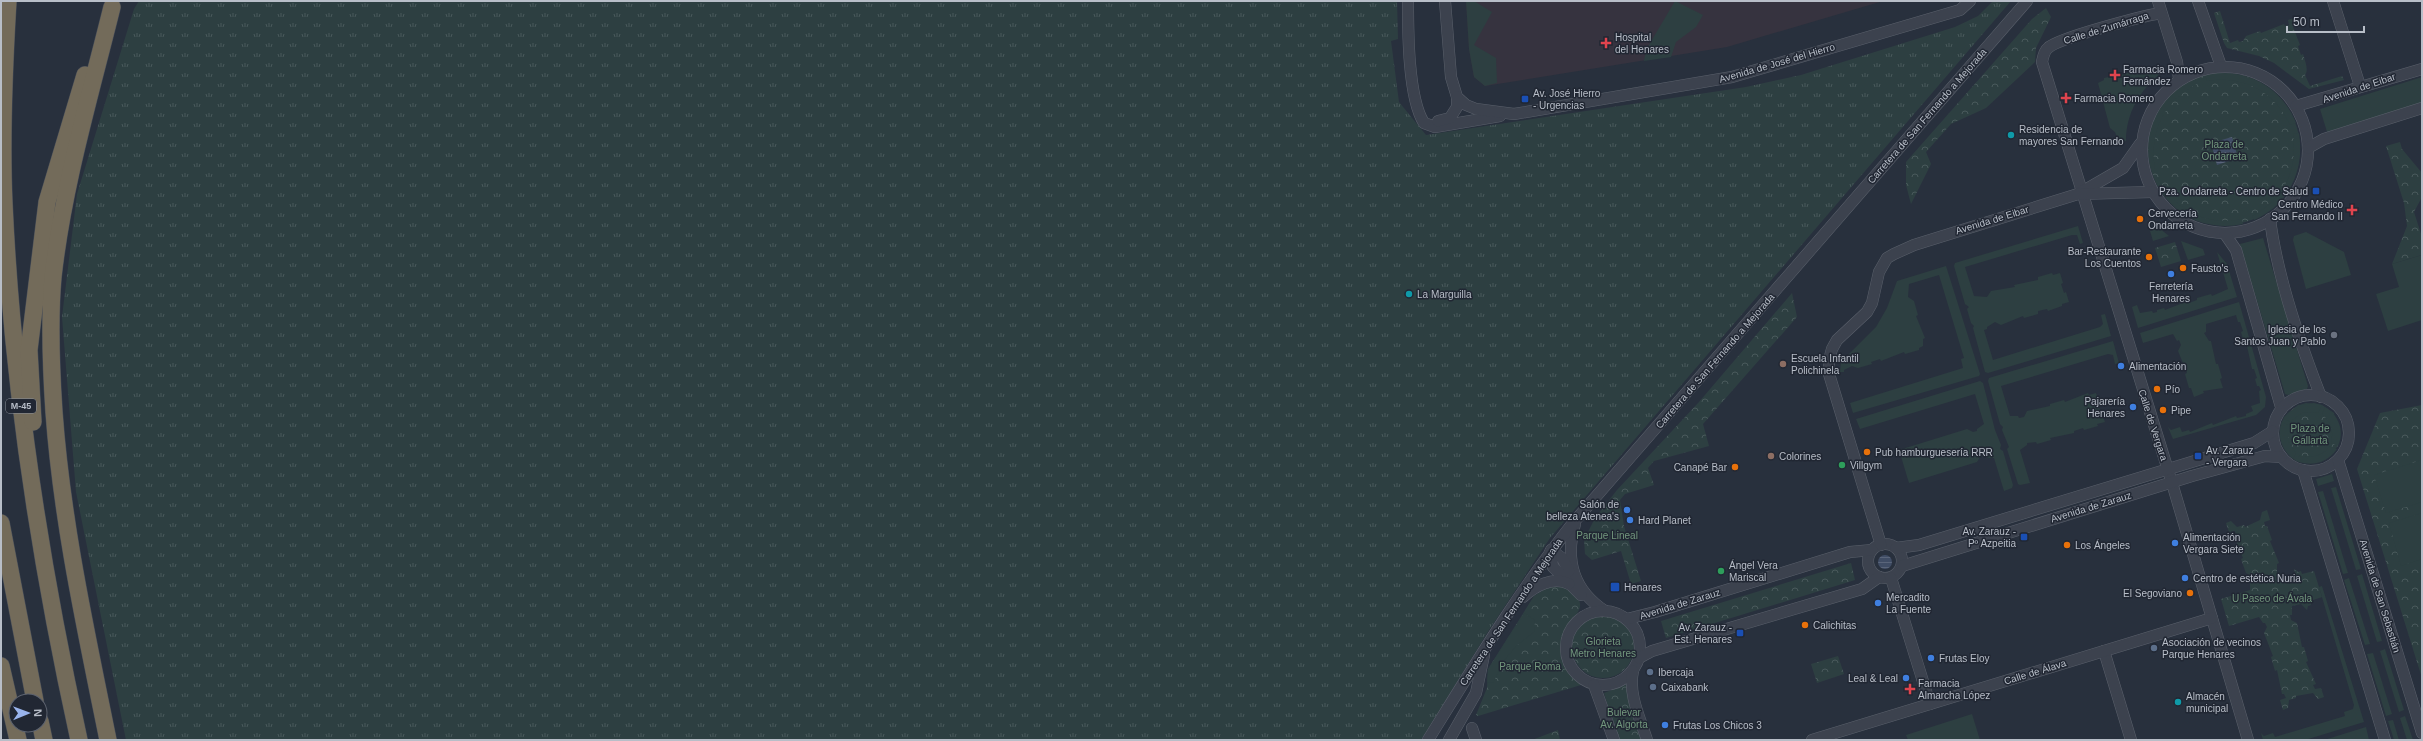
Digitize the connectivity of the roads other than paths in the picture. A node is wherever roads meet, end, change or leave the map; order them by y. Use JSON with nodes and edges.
{"nodes":[{"id":1,"x":8,"y":1,"type":"edge"},
{"id":2,"x":1408,"y":1,"type":"edge"},
{"id":3,"x":1445,"y":1,"type":"edge"},
{"id":4,"x":1970,"y":1,"type":"edge"},
{"id":5,"x":2027,"y":1,"type":"edge"},
{"id":6,"x":2158,"y":1,"type":"edge"},
{"id":7,"x":2198,"y":1,"type":"edge"},
{"id":8,"x":2333,"y":1,"type":"edge"},
{"id":9,"x":113,"y":4,"type":"edge"},
{"id":10,"x":2161,"y":13,"type":"junction"},
{"id":11,"x":2052,"y":45,"type":"joint"},
{"id":12,"x":2221,"y":66,"type":"junction"},
{"id":13,"x":2422,"y":69,"type":"edge"},
{"id":14,"x":2179,"y":79,"type":"junction"},
{"id":15,"x":2360,"y":86,"type":"junction"},
{"id":16,"x":1457,"y":97,"type":"junction"},
{"id":17,"x":2296,"y":106,"type":"junction"},
{"id":18,"x":2422,"y":108,"type":"edge"},
{"id":19,"x":1511,"y":114,"type":"junction"},
{"id":20,"x":1420,"y":117,"type":"junction"},
{"id":21,"x":2140,"y":144,"type":"junction"},
{"id":22,"x":2308,"y":148,"type":"junction"},
{"id":23,"x":2152,"y":192,"type":"junction"},
{"id":24,"x":2081,"y":193,"type":"junction"},
{"id":25,"x":2270,"y":220,"type":"junction"},
{"id":26,"x":2225,"y":234,"type":"junction"},
{"id":27,"x":2321,"y":397,"type":"junction"},
{"id":28,"x":2282,"y":407,"type":"junction"},
{"id":29,"x":2273,"y":431,"type":"junction"},
{"id":30,"x":2281,"y":457,"type":"junction"},
{"id":31,"x":2338,"y":460,"type":"junction"},
{"id":32,"x":28,"y":466,"type":"junction"},
{"id":33,"x":2167,"y":469,"type":"junction"},
{"id":34,"x":2303,"y":470,"type":"junction"},
{"id":35,"x":2172,"y":483,"type":"junction"},
{"id":36,"x":1577,"y":519,"type":"junction"},
{"id":37,"x":1,"y":523,"type":"edge"},
{"id":38,"x":1876,"y":548,"type":"junction"},
{"id":39,"x":1896,"y":548,"type":"junction"},
{"id":40,"x":1551,"y":551,"type":"junction"},
{"id":41,"x":1902,"y":566,"type":"junction"},
{"id":42,"x":1879,"y":578,"type":"junction"},
{"id":43,"x":1891,"y":578,"type":"junction"},
{"id":44,"x":1577,"y":585,"type":"junction"},
{"id":45,"x":1512,"y":609,"type":"junction"},
{"id":46,"x":1605,"y":611,"type":"junction"},
{"id":47,"x":1587,"y":615,"type":"junction"},
{"id":48,"x":2212,"y":618,"type":"junction"},
{"id":49,"x":1627,"y":619,"type":"junction"},
{"id":50,"x":1486,"y":646,"type":"junction"},
{"id":51,"x":2104,"y":651,"type":"junction"},
{"id":52,"x":1639,"y":658,"type":"junction"},
{"id":53,"x":1,"y":666,"type":"edge"},
{"id":54,"x":1634,"y":671,"type":"junction"},
{"id":55,"x":1594,"y":685,"type":"junction"},
{"id":56,"x":33,"y":693,"type":"edge"},
{"id":57,"x":1930,"y":704,"type":"junction"},
{"id":58,"x":1472,"y":728,"type":"dead end"},
{"id":59,"x":2422,"y":732,"type":"edge"},
{"id":60,"x":18,"y":740,"type":"edge"},
{"id":61,"x":79,"y":740,"type":"edge"},
{"id":62,"x":108,"y":740,"type":"edge"},
{"id":63,"x":1428,"y":740,"type":"edge"},
{"id":64,"x":1449,"y":740,"type":"edge"},
{"id":65,"x":1476,"y":740,"type":"edge"},
{"id":66,"x":1614,"y":740,"type":"edge"},
{"id":67,"x":1647,"y":740,"type":"edge"},
{"id":68,"x":1812,"y":740,"type":"edge"},
{"id":69,"x":2131,"y":740,"type":"edge"},
{"id":70,"x":2248,"y":740,"type":"edge"},
{"id":71,"x":2385,"y":740,"type":"edge"}],
"edges":[{"from":1,"to":32,"type":"highway","number":"M-45"},
{"from":2,"to":20,"type":"street"},
{"from":3,"to":16,"type":"street"},
{"from":4,"to":19,"type":"street","name":"Avenida de José del Hierro"},
{"from":5,"to":36,"type":"street","name":"Carretera de San Fernando a Mejorada"},
{"from":6,"to":10,"type":"street"},
{"from":7,"to":12,"type":"street"},
{"from":8,"to":15,"type":"street"},
{"from":9,"to":32,"type":"highway"},
{"from":9,"to":62,"type":"highway"},
{"from":10,"to":11,"type":"street","name":"Calle de Zumárraga"},
{"from":10,"to":14,"type":"street"},
{"from":11,"to":24,"type":"street","name":"Calle de Vergara"},
{"from":12,"to":14,"type":"street"},
{"from":12,"to":17,"type":"street"},
{"from":13,"to":15,"type":"street","name":"Avenida de Eibar"},
{"from":14,"to":21,"type":"street"},
{"from":15,"to":17,"type":"street","name":"Avenida de Eibar"},
{"from":16,"to":19,"type":"street"},
{"from":16,"to":20,"type":"street"},
{"from":17,"to":22,"type":"street"},
{"from":18,"to":22,"type":"street"},
{"from":19,"to":20,"type":"street","name":"Avenida de José del Hierro"},
{"from":21,"to":23,"type":"street"},
{"from":21,"to":24,"type":"street","name":"Avenida de Eibar"},
{"from":22,"to":25,"type":"street"},
{"from":23,"to":24,"type":"street","name":"Avenida de Eibar"},
{"from":23,"to":26,"type":"street"},
{"from":24,"to":33,"type":"street","name":"Calle de Vergara"},
{"from":24,"to":38,"type":"street","name":"Avenida de Eibar"},
{"from":25,"to":26,"type":"street"},
{"from":25,"to":27,"type":"street"},
{"from":26,"to":28,"type":"street"},
{"from":27,"to":28,"type":"street"},
{"from":27,"to":31,"type":"street"},
{"from":28,"to":29,"type":"street"},
{"from":29,"to":30,"type":"street"},
{"from":29,"to":33,"type":"street","name":"Avenida de Zarauz"},
{"from":30,"to":34,"type":"street"},
{"from":30,"to":35,"type":"street","name":"Avenida de Zarauz"},
{"from":31,"to":34,"type":"street"},
{"from":31,"to":59,"type":"street","name":"Avenida de San Sebastián"},
{"from":32,"to":61,"type":"highway","number":"M-45"},
{"from":33,"to":35,"type":"street","name":"Calle de Vergara"},
{"from":33,"to":39,"type":"street","name":"Avenida de Zarauz"},
{"from":34,"to":71,"type":"street"},
{"from":35,"to":41,"type":"street","name":"Avenida de Zarauz"},
{"from":35,"to":48,"type":"street","name":"Calle de Vergara"},
{"from":36,"to":40,"type":"street","name":"Carretera de San Fernando a Mejorada"},
{"from":36,"to":44,"type":"street"},
{"from":37,"to":56,"type":"highway"},
{"from":38,"to":39,"type":"street","name":"Avenida de Zarauz"},
{"from":38,"to":42,"type":"street"},
{"from":38,"to":49,"type":"street","name":"Avenida de Zarauz"},
{"from":39,"to":41,"type":"street"},
{"from":40,"to":44,"type":"street"},
{"from":40,"to":45,"type":"street","name":"Carretera de San Fernando a Mejorada"},
{"from":41,"to":43,"type":"street"},
{"from":42,"to":43,"type":"street"},
{"from":42,"to":52,"type":"street"},
{"from":43,"to":57,"type":"street"},
{"from":44,"to":45,"type":"street"},
{"from":44,"to":46,"type":"street"},
{"from":44,"to":47,"type":"street"},
{"from":45,"to":50,"type":"street","name":"Carretera de San Fernando a Mejorada"},
{"from":46,"to":47,"type":"street"},
{"from":46,"to":49,"type":"street"},
{"from":47,"to":55,"type":"street"},
{"from":48,"to":51,"type":"street","name":"Calle de Álava"},
{"from":48,"to":70,"type":"street","name":"Calle de Vergara"},
{"from":49,"to":52,"type":"street"},
{"from":50,"to":63,"type":"street","name":"Carretera de San Fernando a Mejorada"},
{"from":50,"to":64,"type":"street"},
{"from":51,"to":57,"type":"street","name":"Calle de Álava"},
{"from":51,"to":69,"type":"street"},
{"from":52,"to":54,"type":"street"},
{"from":53,"to":60,"type":"highway"},
{"from":54,"to":55,"type":"street"},
{"from":54,"to":67,"type":"street"},
{"from":55,"to":66,"type":"street"},
{"from":57,"to":68,"type":"street","name":"Calle de Álava"},
{"from":58,"to":65,"type":"street"}]}
